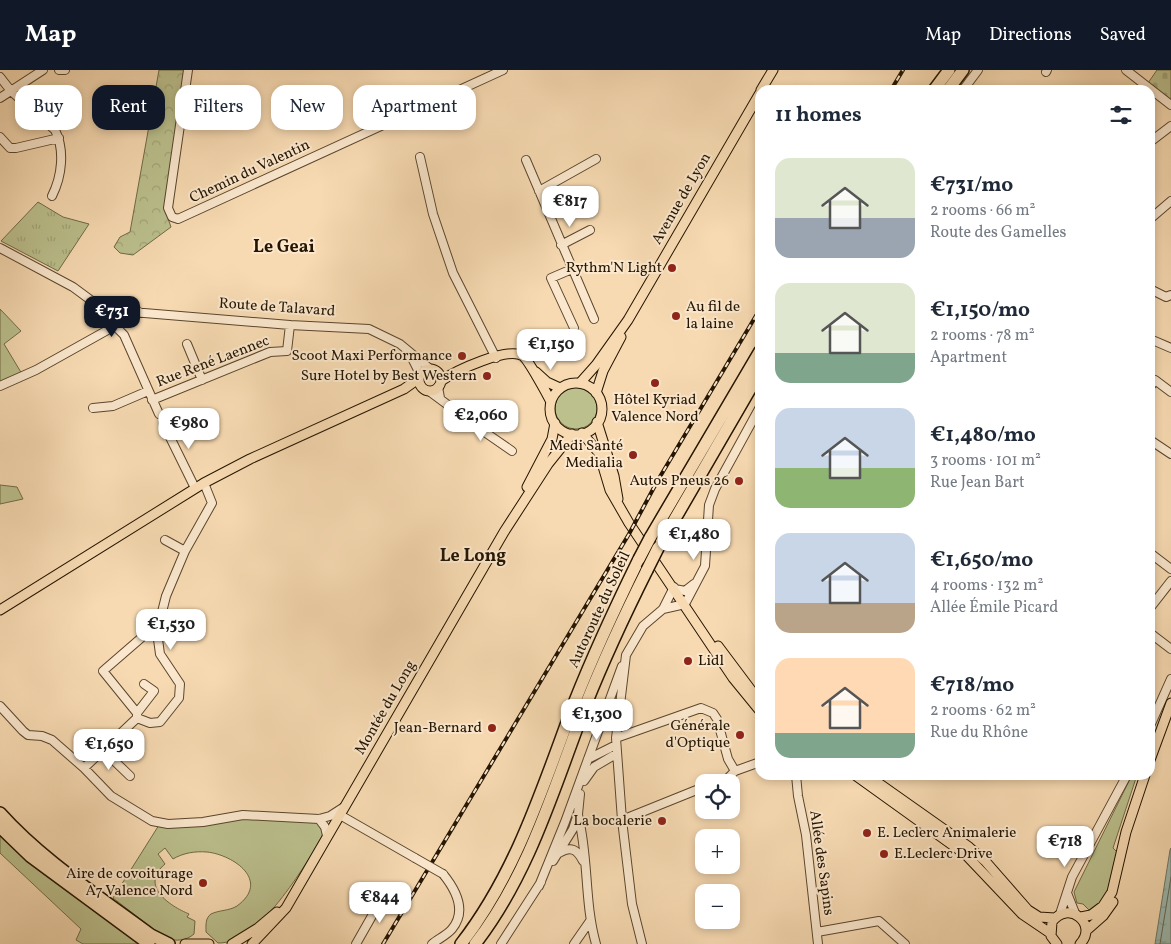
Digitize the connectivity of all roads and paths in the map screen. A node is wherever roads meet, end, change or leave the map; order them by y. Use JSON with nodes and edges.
{"nodes":[{"id":1,"x":43,"y":70,"type":"edge"},
{"id":2,"x":59,"y":70,"type":"edge"},
{"id":3,"x":65,"y":70,"type":"edge"},
{"id":4,"x":188,"y":70,"type":"edge"},
{"id":5,"x":503,"y":70,"type":"edge"},
{"id":6,"x":773,"y":70,"type":"edge"},
{"id":7,"x":949,"y":70,"type":"edge"},
{"id":8,"x":963,"y":70,"type":"edge"},
{"id":9,"x":978,"y":70,"type":"edge"},
{"id":10,"x":1126,"y":70,"type":"edge"},
{"id":11,"x":0,"y":77,"type":"edge"},
{"id":12,"x":764,"y":85,"type":"edge"},
{"id":13,"x":938,"y":85,"type":"edge"},
{"id":14,"x":952,"y":85,"type":"edge"},
{"id":15,"x":968,"y":85,"type":"edge"},
{"id":16,"x":1145,"y":85,"type":"edge"},
{"id":17,"x":10,"y":91,"type":"junction"},
{"id":18,"x":1155,"y":93,"type":"edge"},
{"id":19,"x":0,"y":98,"type":"edge"},
{"id":20,"x":755,"y":101,"type":"edge"},
{"id":21,"x":1171,"y":105,"type":"edge"},
{"id":22,"x":1171,"y":126,"type":"edge"},
{"id":23,"x":0,"y":137,"type":"edge"},
{"id":24,"x":59,"y":138,"type":"junction"},
{"id":25,"x":1155,"y":138,"type":"edge"},
{"id":26,"x":420,"y":157,"type":"dead end"},
{"id":27,"x":596,"y":159,"type":"dead end"},
{"id":28,"x":526,"y":160,"type":"dead end"},
{"id":29,"x":539,"y":192,"type":"junction"},
{"id":30,"x":52,"y":196,"type":"dead end"},
{"id":31,"x":1171,"y":200,"type":"edge"},
{"id":32,"x":1155,"y":214,"type":"edge"},
{"id":33,"x":590,"y":230,"type":"dead end"},
{"id":34,"x":561,"y":245,"type":"junction"},
{"id":35,"x":0,"y":248,"type":"edge"},
{"id":36,"x":572,"y":269,"type":"junction"},
{"id":37,"x":1155,"y":291,"type":"edge"},
{"id":38,"x":1168,"y":296,"type":"edge"},
{"id":39,"x":96,"y":304,"type":"junction"},
{"id":40,"x":116,"y":310,"type":"junction"},
{"id":41,"x":139,"y":312,"type":"junction"},
{"id":42,"x":106,"y":319,"type":"junction"},
{"id":43,"x":594,"y":319,"type":"dead end"},
{"id":44,"x":628,"y":320,"type":"junction"},
{"id":45,"x":119,"y":324,"type":"junction"},
{"id":46,"x":290,"y":325,"type":"junction"},
{"id":47,"x":574,"y":328,"type":"dead end"},
{"id":48,"x":101,"y":335,"type":"junction"},
{"id":49,"x":1155,"y":341,"type":"edge"},
{"id":50,"x":187,"y":344,"type":"dead end"},
{"id":51,"x":1171,"y":348,"type":"edge"},
{"id":52,"x":408,"y":350,"type":"junction"},
{"id":53,"x":496,"y":358,"type":"junction"},
{"id":54,"x":755,"y":360,"type":"edge"},
{"id":55,"x":532,"y":368,"type":"junction"},
{"id":56,"x":433,"y":370,"type":"junction"},
{"id":57,"x":459,"y":370,"type":"junction"},
{"id":58,"x":419,"y":376,"type":"junction"},
{"id":59,"x":202,"y":380,"type":"junction"},
{"id":60,"x":1155,"y":380,"type":"edge"},
{"id":61,"x":755,"y":381,"type":"edge"},
{"id":62,"x":580,"y":383,"type":"junction"},
{"id":63,"x":440,"y":384,"type":"junction"},
{"id":64,"x":0,"y":386,"type":"edge"},
{"id":65,"x":560,"y":388,"type":"junction"},
{"id":66,"x":404,"y":389,"type":"junction"},
{"id":67,"x":425,"y":390,"type":"junction"},
{"id":68,"x":148,"y":391,"type":"junction"},
{"id":69,"x":1171,"y":392,"type":"edge"},
{"id":70,"x":596,"y":393,"type":"junction"},
{"id":71,"x":440,"y":398,"type":"junction"},
{"id":72,"x":152,"y":400,"type":"junction"},
{"id":73,"x":551,"y":402,"type":"junction"},
{"id":74,"x":93,"y":408,"type":"dead end"},
{"id":75,"x":159,"y":414,"type":"dead end"},
{"id":76,"x":755,"y":416,"type":"edge"},
{"id":77,"x":597,"y":422,"type":"junction"},
{"id":78,"x":164,"y":423,"type":"dead end"},
{"id":79,"x":555,"y":423,"type":"junction"},
{"id":80,"x":572,"y":434,"type":"junction"},
{"id":81,"x":582,"y":434,"type":"junction"},
{"id":82,"x":1155,"y":443,"type":"edge"},
{"id":83,"x":512,"y":450,"type":"dead end"},
{"id":84,"x":1171,"y":454,"type":"edge"},
{"id":85,"x":204,"y":483,"type":"junction"},
{"id":86,"x":195,"y":488,"type":"junction"},
{"id":87,"x":619,"y":506,"type":"junction"},
{"id":88,"x":504,"y":532,"type":"junction"},
{"id":89,"x":165,"y":540,"type":"dead end"},
{"id":90,"x":186,"y":551,"type":"junction"},
{"id":91,"x":1155,"y":557,"type":"edge"},
{"id":92,"x":1171,"y":569,"type":"edge"},
{"id":93,"x":1171,"y":581,"type":"edge"},
{"id":94,"x":695,"y":584,"type":"junction"},
{"id":95,"x":674,"y":588,"type":"junction"},
{"id":96,"x":1155,"y":602,"type":"edge"},
{"id":97,"x":685,"y":604,"type":"junction"},
{"id":98,"x":663,"y":609,"type":"junction"},
{"id":99,"x":0,"y":610,"type":"edge"},
{"id":100,"x":157,"y":632,"type":"junction"},
{"id":101,"x":1155,"y":637,"type":"edge"},
{"id":102,"x":1171,"y":649,"type":"edge"},
{"id":103,"x":626,"y":655,"type":"junction"},
{"id":104,"x":1171,"y":679,"type":"edge"},
{"id":105,"x":144,"y":684,"type":"dead end"},
{"id":106,"x":755,"y":695,"type":"edge"},
{"id":107,"x":1171,"y":703,"type":"edge"},
{"id":108,"x":755,"y":705,"type":"edge"},
{"id":109,"x":0,"y":706,"type":"edge"},
{"id":110,"x":1155,"y":711,"type":"edge"},
{"id":111,"x":137,"y":716,"type":"junction"},
{"id":112,"x":616,"y":741,"type":"junction"},
{"id":113,"x":1155,"y":746,"type":"edge"},
{"id":114,"x":103,"y":750,"type":"junction"},
{"id":115,"x":616,"y":754,"type":"junction"},
{"id":116,"x":588,"y":758,"type":"junction"},
{"id":117,"x":600,"y":764,"type":"junction"},
{"id":118,"x":755,"y":764,"type":"edge"},
{"id":119,"x":84,"y":768,"type":"junction"},
{"id":120,"x":617,"y":768,"type":"junction"},
{"id":121,"x":735,"y":771,"type":"junction"},
{"id":122,"x":732,"y":774,"type":"edge"},
{"id":123,"x":130,"y":776,"type":"dead end"},
{"id":124,"x":796,"y":780,"type":"edge"},
{"id":125,"x":800,"y":780,"type":"edge"},
{"id":126,"x":861,"y":780,"type":"edge"},
{"id":127,"x":874,"y":780,"type":"edge"},
{"id":128,"x":1123,"y":780,"type":"edge"},
{"id":129,"x":1143,"y":780,"type":"edge"},
{"id":130,"x":797,"y":785,"type":"junction"},
{"id":131,"x":695,"y":791,"type":"edge"},
{"id":132,"x":1136,"y":802,"type":"junction"},
{"id":133,"x":345,"y":805,"type":"junction"},
{"id":134,"x":0,"y":812,"type":"edge"},
{"id":135,"x":578,"y":814,"type":"junction"},
{"id":136,"x":340,"y":815,"type":"junction"},
{"id":137,"x":319,"y":819,"type":"junction"},
{"id":138,"x":622,"y":820,"type":"junction"},
{"id":139,"x":566,"y":822,"type":"junction"},
{"id":140,"x":0,"y":827,"type":"edge"},
{"id":141,"x":327,"y":836,"type":"junction"},
{"id":142,"x":568,"y":839,"type":"junction"},
{"id":143,"x":584,"y":844,"type":"junction"},
{"id":144,"x":556,"y":845,"type":"junction"},
{"id":145,"x":574,"y":849,"type":"junction"},
{"id":146,"x":558,"y":854,"type":"junction"},
{"id":147,"x":586,"y":866,"type":"junction"},
{"id":148,"x":539,"y":886,"type":"junction"},
{"id":149,"x":1067,"y":892,"type":"junction"},
{"id":150,"x":385,"y":893,"type":"dead end"},
{"id":151,"x":291,"y":898,"type":"junction"},
{"id":152,"x":1078,"y":915,"type":"junction"},
{"id":153,"x":1058,"y":916,"type":"junction"},
{"id":154,"x":590,"y":921,"type":"junction"},
{"id":155,"x":1086,"y":930,"type":"junction"},
{"id":156,"x":817,"y":932,"type":"junction"},
{"id":157,"x":1050,"y":933,"type":"junction"},
{"id":158,"x":150,"y":944,"type":"edge"},
{"id":159,"x":169,"y":944,"type":"edge"},
{"id":160,"x":186,"y":944,"type":"edge"},
{"id":161,"x":209,"y":944,"type":"edge"},
{"id":162,"x":232,"y":944,"type":"edge"},
{"id":163,"x":252,"y":944,"type":"edge"},
{"id":164,"x":356,"y":944,"type":"edge"},
{"id":165,"x":432,"y":944,"type":"edge"},
{"id":166,"x":461,"y":944,"type":"edge"},
{"id":167,"x":474,"y":944,"type":"edge"},
{"id":168,"x":501,"y":944,"type":"edge"},
{"id":169,"x":574,"y":944,"type":"edge"},
{"id":170,"x":596,"y":944,"type":"edge"},
{"id":171,"x":642,"y":944,"type":"edge"},
{"id":172,"x":818,"y":944,"type":"edge"},
{"id":173,"x":905,"y":944,"type":"edge"},
{"id":174,"x":1057,"y":944,"type":"edge"},
{"id":175,"x":1080,"y":944,"type":"edge"}],
"edges":[{"from":1,"to":17,"type":"street"},
{"from":2,"to":3,"type":"street"},
{"from":4,"to":5,"type":"street","name":"Chemin du Valentin"},
{"from":6,"to":12,"type":"main road","name":"Avenue de Lyon"},
{"from":7,"to":13,"type":"highway"},
{"from":8,"to":14,"type":"highway"},
{"from":9,"to":15,"type":"street"},
{"from":10,"to":16,"type":"street"},
{"from":11,"to":17,"type":"street"},
{"from":17,"to":19,"type":"street"},
{"from":17,"to":24,"type":"street"},
{"from":18,"to":21,"type":"street"},
{"from":20,"to":44,"type":"main road","name":"Avenue de Lyon"},
{"from":22,"to":25,"type":"street"},
{"from":23,"to":24,"type":"street"},
{"from":24,"to":30,"type":"street"},
{"from":26,"to":53,"type":"street"},
{"from":27,"to":29,"type":"street"},
{"from":28,"to":29,"type":"street"},
{"from":29,"to":34,"type":"street"},
{"from":31,"to":32,"type":"street"},
{"from":33,"to":34,"type":"street"},
{"from":34,"to":36,"type":"street"},
{"from":35,"to":39,"type":"street"},
{"from":36,"to":43,"type":"street"},
{"from":36,"to":47,"type":"street"},
{"from":37,"to":38,"type":"street"},
{"from":39,"to":40,"type":"street","name":"Route de Talavard"},
{"from":39,"to":42,"type":"street"},
{"from":40,"to":41,"type":"street","name":"Route de Talavard"},
{"from":40,"to":42,"type":"street"},
{"from":40,"to":45,"type":"street"},
{"from":41,"to":45,"type":"street"},
{"from":41,"to":46,"type":"street","name":"Route de Talavard"},
{"from":42,"to":45,"type":"street"},
{"from":42,"to":48,"type":"street"},
{"from":44,"to":62,"type":"main road","name":"Avenue de Lyon"},
{"from":44,"to":70,"type":"main road","name":"Avenue de Lyon"},
{"from":45,"to":48,"type":"street"},
{"from":45,"to":68,"type":"street"},
{"from":46,"to":52,"type":"street","name":"Route de Talavard"},
{"from":46,"to":59,"type":"street","name":"Rue René Laennec"},
{"from":48,"to":64,"type":"street"},
{"from":49,"to":51,"type":"street"},
{"from":50,"to":59,"type":"street"},
{"from":52,"to":56,"type":"street","name":"Route de Talavard"},
{"from":52,"to":58,"type":"street"},
{"from":53,"to":55,"type":"main road"},
{"from":53,"to":57,"type":"main road"},
{"from":54,"to":166,"type":"highway","name":"Autoroute du Soleil","bridge":true},
{"from":55,"to":65,"type":"main road"},
{"from":55,"to":73,"type":"main road"},
{"from":56,"to":57,"type":"main road"},
{"from":56,"to":58,"type":"main road"},
{"from":56,"to":63,"type":"main road"},
{"from":57,"to":63,"type":"main road"},
{"from":58,"to":66,"type":"main road"},
{"from":58,"to":67,"type":"main road"},
{"from":59,"to":72,"type":"street","name":"Rue René Laennec"},
{"from":60,"to":69,"type":"street"},
{"from":61,"to":167,"type":"highway","name":"Autoroute du Soleil","bridge":true},
{"from":62,"to":65,"type":"main road"},
{"from":62,"to":70,"type":"main road"},
{"from":63,"to":67,"type":"main road"},
{"from":63,"to":71,"type":"street"},
{"from":65,"to":73,"type":"main road"},
{"from":66,"to":67,"type":"main road"},
{"from":66,"to":85,"type":"main road"},
{"from":67,"to":71,"type":"street"},
{"from":68,"to":72,"type":"street"},
{"from":68,"to":74,"type":"street"},
{"from":70,"to":77,"type":"main road"},
{"from":71,"to":83,"type":"street"},
{"from":72,"to":75,"type":"street"},
{"from":73,"to":79,"type":"main road"},
{"from":76,"to":94,"type":"street"},
{"from":77,"to":81,"type":"main road"},
{"from":77,"to":87,"type":"main road"},
{"from":78,"to":86,"type":"street"},
{"from":79,"to":80,"type":"main road"},
{"from":79,"to":88,"type":"main road","name":"Montée du Long"},
{"from":80,"to":81,"type":"main road"},
{"from":80,"to":88,"type":"main road","name":"Montée du Long"},
{"from":81,"to":87,"type":"main road"},
{"from":82,"to":84,"type":"street"},
{"from":85,"to":86,"type":"main road"},
{"from":85,"to":90,"type":"street"},
{"from":86,"to":99,"type":"main road"},
{"from":87,"to":95,"type":"main road"},
{"from":88,"to":133,"type":"main road","name":"Montée du Long"},
{"from":89,"to":90,"type":"street"},
{"from":90,"to":100,"type":"street"},
{"from":91,"to":92,"type":"street"},
{"from":93,"to":96,"type":"street"},
{"from":94,"to":95,"type":"street"},
{"from":94,"to":97,"type":"street"},
{"from":95,"to":97,"type":"main road"},
{"from":95,"to":98,"type":"street"},
{"from":97,"to":98,"type":"street"},
{"from":97,"to":106,"type":"main road"},
{"from":97,"to":108,"type":"main road"},
{"from":98,"to":103,"type":"street"},
{"from":100,"to":111,"type":"street"},
{"from":100,"to":111,"type":"street"},
{"from":101,"to":102,"type":"street"},
{"from":103,"to":112,"type":"street"},
{"from":103,"to":116,"type":"street"},
{"from":104,"to":110,"type":"street"},
{"from":105,"to":111,"type":"street"},
{"from":107,"to":113,"type":"main road"},
{"from":109,"to":119,"type":"street"},
{"from":111,"to":114,"type":"street"},
{"from":112,"to":115,"type":"street"},
{"from":112,"to":116,"type":"street"},
{"from":112,"to":121,"type":"street"},
{"from":114,"to":119,"type":"street"},
{"from":114,"to":123,"type":"street"},
{"from":115,"to":117,"type":"street"},
{"from":115,"to":120,"type":"street"},
{"from":116,"to":139,"type":"street"},
{"from":117,"to":120,"type":"street"},
{"from":117,"to":135,"type":"street"},
{"from":118,"to":121,"type":"street"},
{"from":119,"to":137,"type":"street"},
{"from":120,"to":138,"type":"street"},
{"from":121,"to":122,"type":"street"},
{"from":124,"to":130,"type":"street","name":"Allée des Sapins"},
{"from":125,"to":130,"type":"street"},
{"from":126,"to":157,"type":"main road"},
{"from":127,"to":153,"type":"main road"},
{"from":128,"to":149,"type":"street"},
{"from":129,"to":132,"type":"main road"},
{"from":130,"to":156,"type":"street","name":"Allée des Sapins"},
{"from":131,"to":138,"type":"street"},
{"from":132,"to":152,"type":"main road"},
{"from":132,"to":155,"type":"main road"},
{"from":133,"to":136,"type":"main road","name":"Montée du Long"},
{"from":133,"to":137,"type":"street"},
{"from":134,"to":159,"type":"highway"},
{"from":135,"to":142,"type":"street"},
{"from":135,"to":143,"type":"street"},
{"from":136,"to":141,"type":"main road","name":"Montée du Long"},
{"from":136,"to":165,"type":"street","bridge":true},
{"from":137,"to":141,"type":"street"},
{"from":138,"to":171,"type":"street"},
{"from":139,"to":142,"type":"street"},
{"from":139,"to":144,"type":"street"},
{"from":140,"to":158,"type":"highway"},
{"from":141,"to":151,"type":"main road","name":"Montée du Long"},
{"from":142,"to":143,"type":"street"},
{"from":142,"to":144,"type":"street"},
{"from":142,"to":145,"type":"street"},
{"from":142,"to":146,"type":"street"},
{"from":143,"to":147,"type":"street"},
{"from":144,"to":148,"type":"street"},
{"from":145,"to":146,"type":"street"},
{"from":145,"to":147,"type":"street"},
{"from":146,"to":148,"type":"street"},
{"from":147,"to":154,"type":"street"},
{"from":148,"to":168,"type":"street"},
{"from":149,"to":152,"type":"street"},
{"from":149,"to":153,"type":"street"},
{"from":150,"to":164,"type":"street"},
{"from":151,"to":162,"type":"main road","name":"Montée du Long"},
{"from":151,"to":163,"type":"main road","name":"Montée du Long"},
{"from":152,"to":153,"type":"main road"},
{"from":152,"to":155,"type":"main road"},
{"from":153,"to":157,"type":"main road"},
{"from":154,"to":169,"type":"street"},
{"from":154,"to":170,"type":"street"},
{"from":155,"to":175,"type":"main road"},
{"from":156,"to":172,"type":"street","name":"Allée des Sapins"},
{"from":156,"to":173,"type":"street"},
{"from":157,"to":174,"type":"main road"},
{"from":160,"to":161,"type":"main road"}]}
